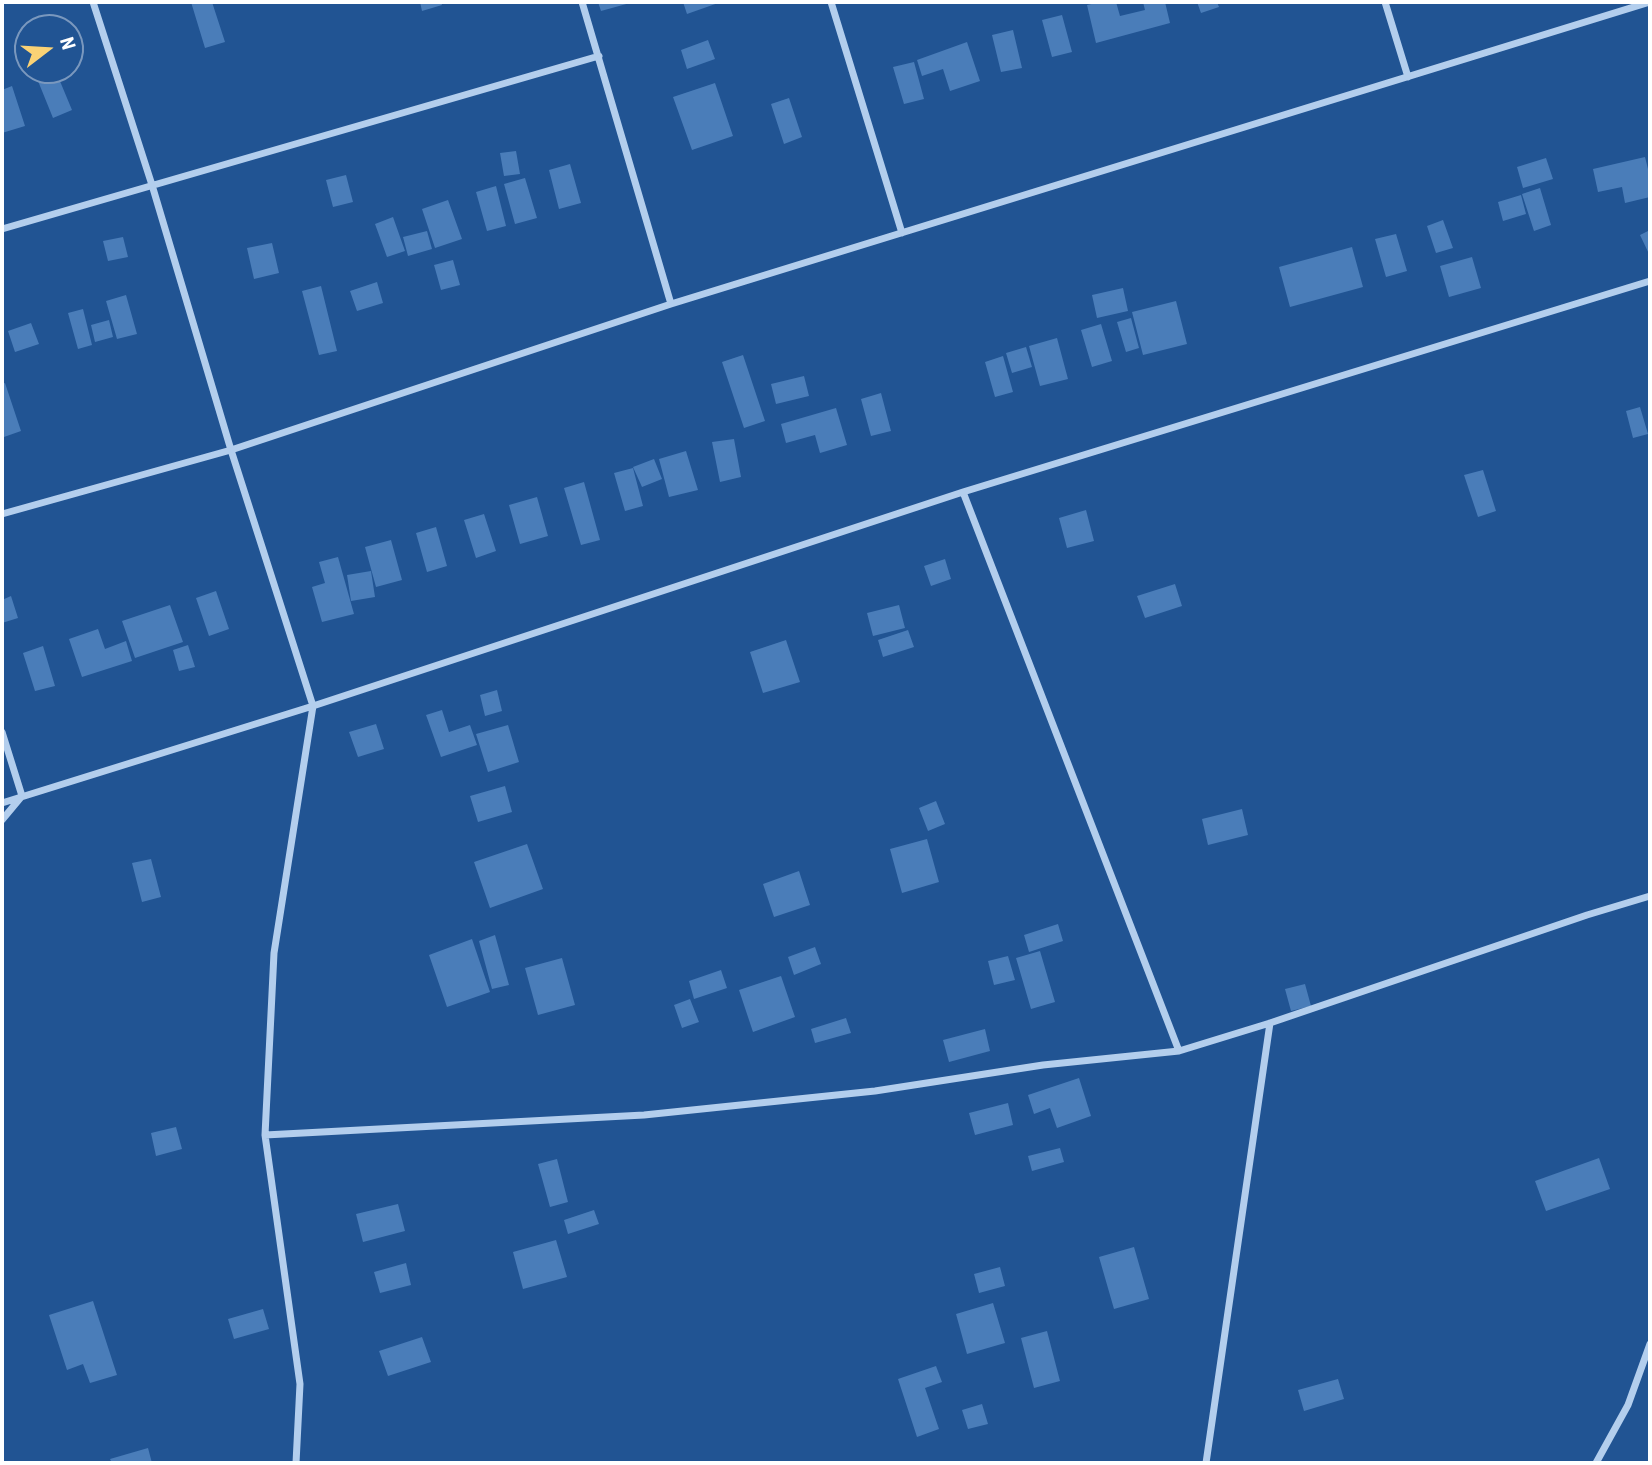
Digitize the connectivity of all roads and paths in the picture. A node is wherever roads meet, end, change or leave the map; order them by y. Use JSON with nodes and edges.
{"nodes":[{"id":1,"x":93,"y":2,"type":"edge"},
{"id":2,"x":582,"y":2,"type":"edge"},
{"id":3,"x":831,"y":2,"type":"edge"},
{"id":4,"x":1385,"y":2,"type":"edge"},
{"id":5,"x":1650,"y":2,"type":"edge"},
{"id":6,"x":1632,"y":5,"type":"edge"},
{"id":7,"x":599,"y":56,"type":"junction"},
{"id":8,"x":1408,"y":76,"type":"junction"},
{"id":9,"x":152,"y":185,"type":"junction"},
{"id":10,"x":2,"y":229,"type":"edge"},
{"id":11,"x":902,"y":233,"type":"junction"},
{"id":12,"x":1650,"y":281,"type":"edge"},
{"id":13,"x":671,"y":304,"type":"junction"},
{"id":14,"x":231,"y":450,"type":"junction"},
{"id":15,"x":963,"y":492,"type":"junction"},
{"id":16,"x":2,"y":514,"type":"edge"},
{"id":17,"x":313,"y":706,"type":"junction"},
{"id":18,"x":2,"y":732,"type":"edge"},
{"id":19,"x":22,"y":796,"type":"junction"},
{"id":20,"x":2,"y":803,"type":"edge"},
{"id":21,"x":2,"y":820,"type":"edge"},
{"id":22,"x":1650,"y":896,"type":"edge"},
{"id":23,"x":1270,"y":1023,"type":"junction"},
{"id":24,"x":1178,"y":1051,"type":"junction"},
{"id":25,"x":265,"y":1135,"type":"junction"},
{"id":26,"x":1650,"y":1344,"type":"edge"},
{"id":27,"x":296,"y":1463,"type":"edge"},
{"id":28,"x":1206,"y":1463,"type":"edge"},
{"id":29,"x":1596,"y":1463,"type":"edge"}],
"edges":[{"from":1,"to":9,"type":"street"},
{"from":2,"to":7,"type":"street"},
{"from":3,"to":11,"type":"street"},
{"from":4,"to":8,"type":"street"},
{"from":5,"to":6,"type":"street"},
{"from":6,"to":8,"type":"street"},
{"from":7,"to":9,"type":"street"},
{"from":7,"to":13,"type":"street"},
{"from":8,"to":11,"type":"street"},
{"from":9,"to":10,"type":"street"},
{"from":9,"to":14,"type":"street"},
{"from":11,"to":13,"type":"street"},
{"from":12,"to":15,"type":"street"},
{"from":13,"to":14,"type":"street"},
{"from":14,"to":16,"type":"street"},
{"from":14,"to":17,"type":"street"},
{"from":15,"to":17,"type":"street"},
{"from":15,"to":24,"type":"street"},
{"from":17,"to":19,"type":"street"},
{"from":17,"to":25,"type":"street"},
{"from":18,"to":19,"type":"street"},
{"from":19,"to":20,"type":"street"},
{"from":19,"to":21,"type":"street"},
{"from":22,"to":23,"type":"street"},
{"from":23,"to":24,"type":"street"},
{"from":23,"to":28,"type":"street"},
{"from":24,"to":25,"type":"street"},
{"from":25,"to":27,"type":"street"},
{"from":26,"to":29,"type":"street"}]}
